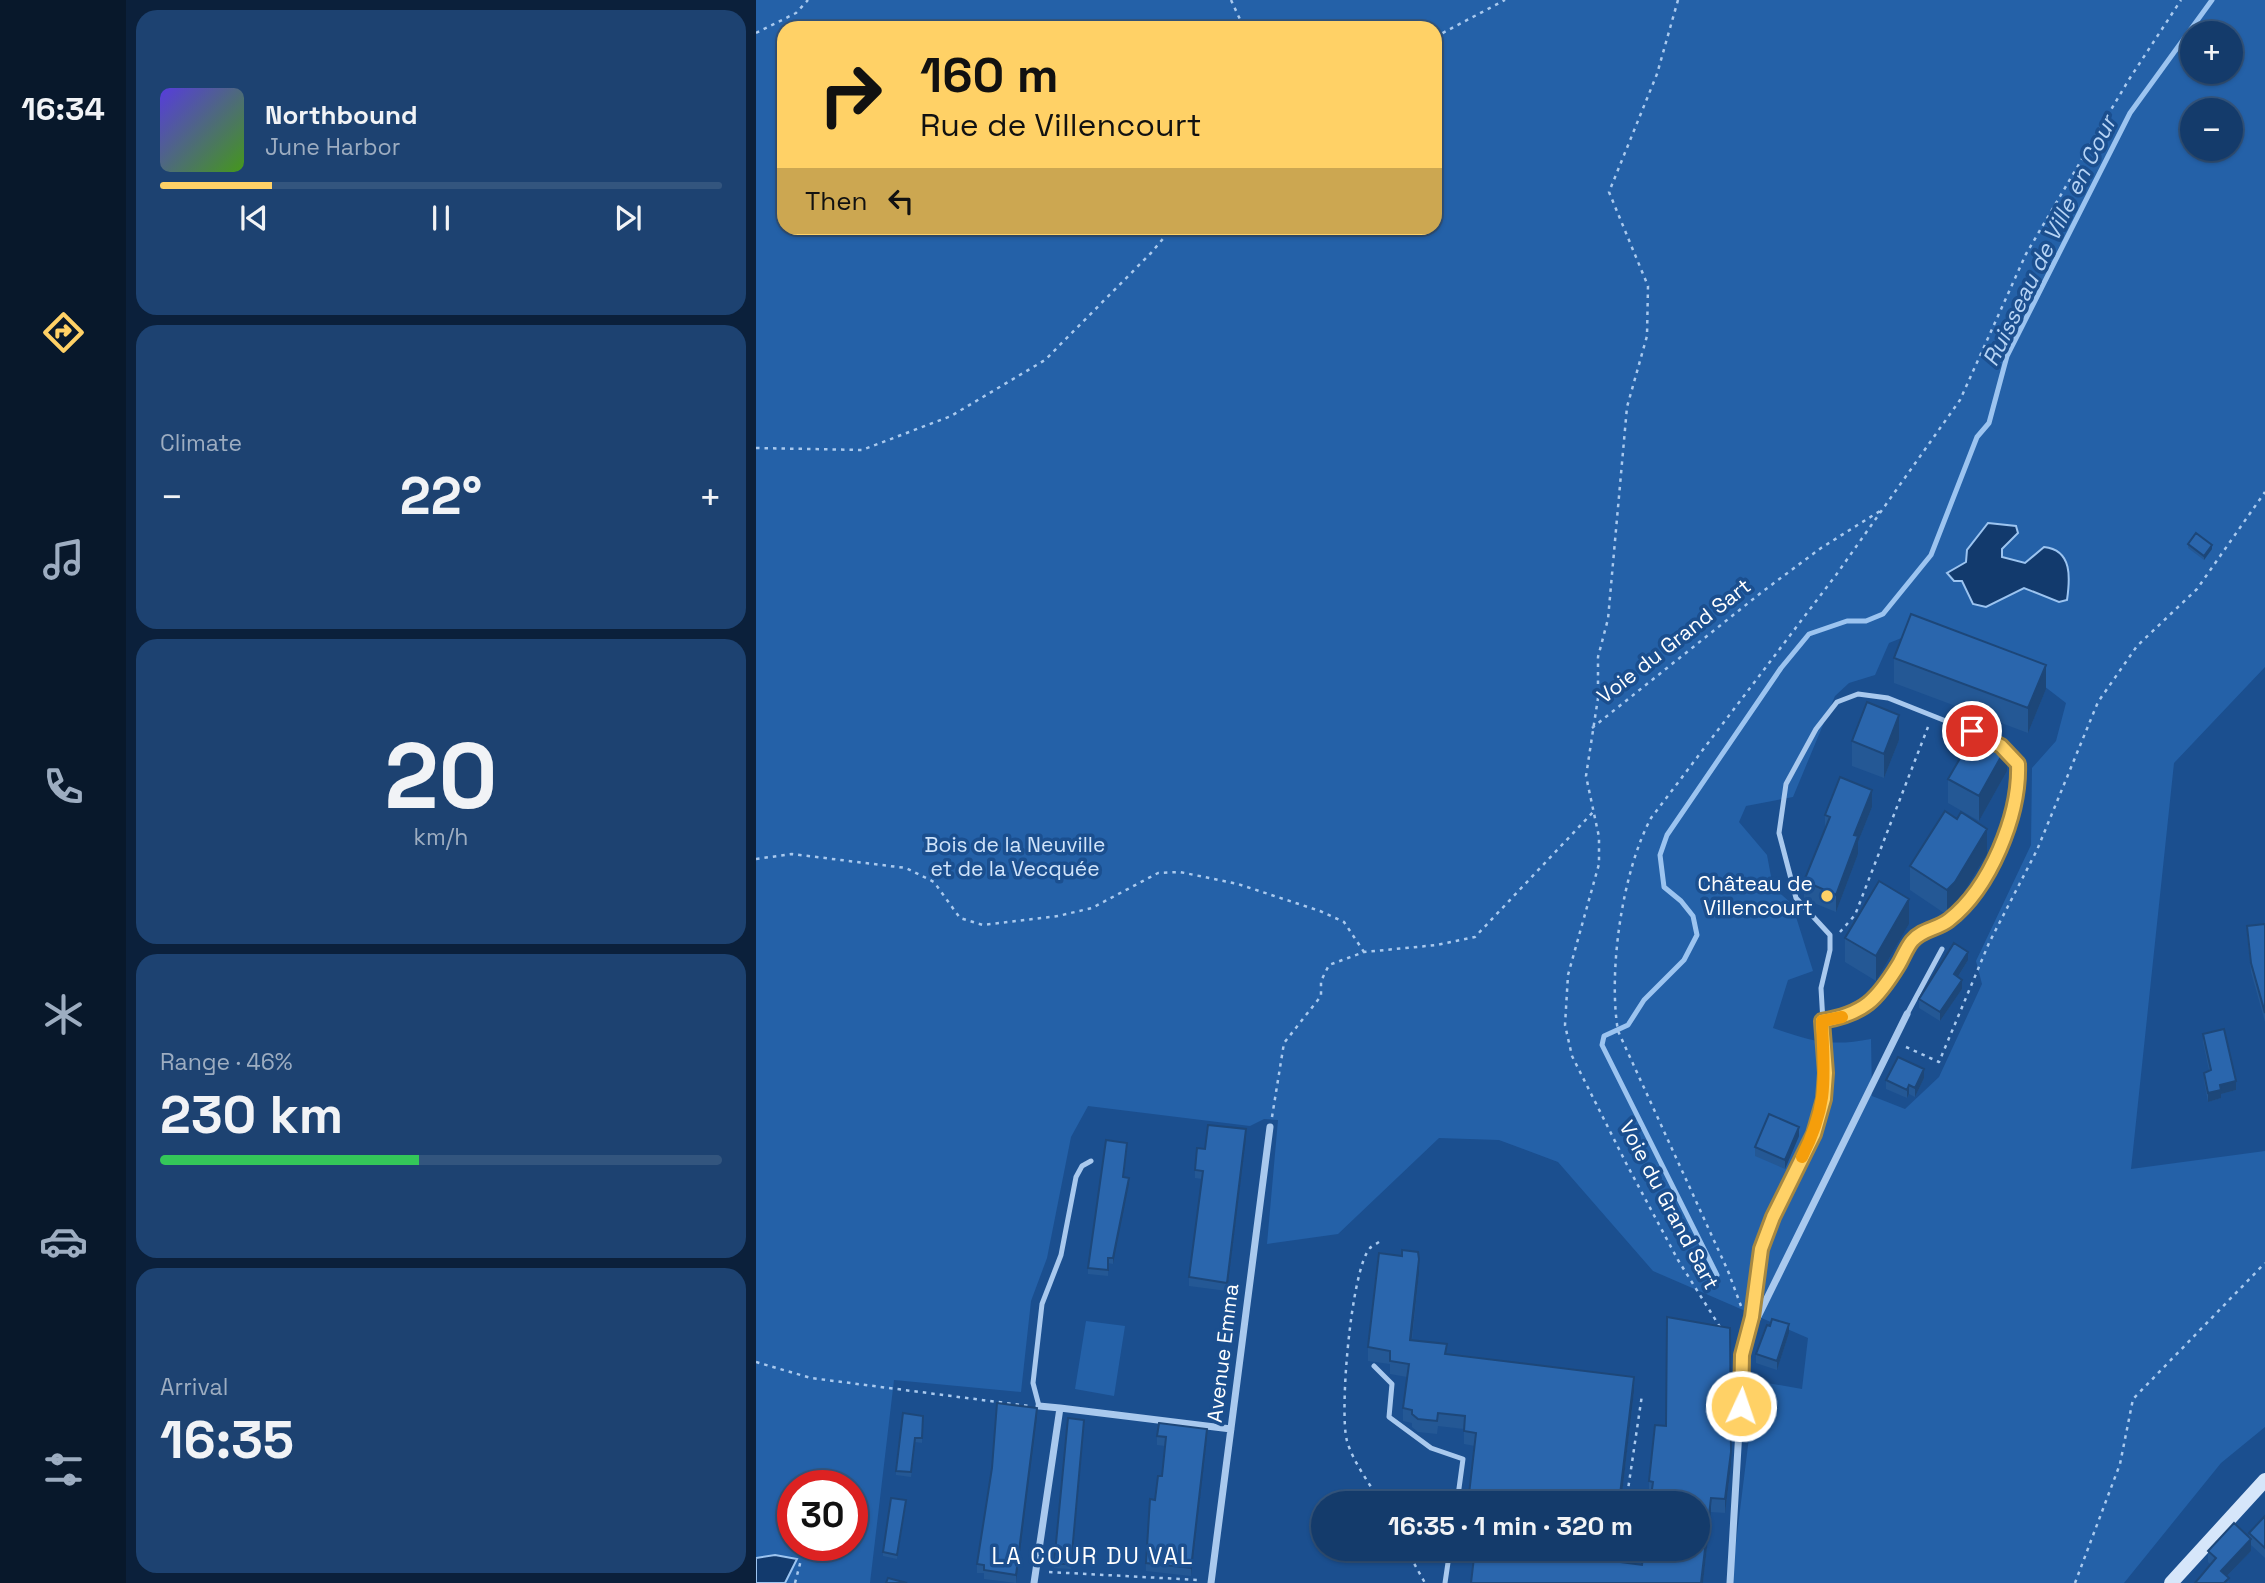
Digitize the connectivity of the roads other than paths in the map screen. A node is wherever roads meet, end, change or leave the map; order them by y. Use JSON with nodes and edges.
{"nodes":[{"id":1,"x":1992,"y":741,"type":"edge"},
{"id":2,"x":2001,"y":746,"type":"edge"},
{"id":3,"x":1942,"y":949,"type":"dead end"},
{"id":4,"x":1907,"y":1014,"type":"joint"},
{"id":5,"x":1822,"y":1021,"type":"junction"},
{"id":6,"x":1270,"y":1127,"type":"road end"},
{"id":7,"x":1091,"y":1161,"type":"dead end"},
{"id":8,"x":1746,"y":1341,"type":"junction"},
{"id":9,"x":1374,"y":1366,"type":"dead end"},
{"id":10,"x":1039,"y":1406,"type":"joint"},
{"id":11,"x":1060,"y":1409,"type":"junction"},
{"id":12,"x":1231,"y":1429,"type":"junction"},
{"id":13,"x":2265,"y":1480,"type":"edge"},
{"id":14,"x":1459,"y":1491,"type":"edge"},
{"id":15,"x":1448,"y":1561,"type":"edge"},
{"id":16,"x":1034,"y":1583,"type":"edge"},
{"id":17,"x":1211,"y":1583,"type":"edge"},
{"id":18,"x":1445,"y":1583,"type":"edge"},
{"id":19,"x":1730,"y":1583,"type":"edge"},
{"id":20,"x":2171,"y":1583,"type":"edge"}],
"edges":[{"from":1,"to":5,"type":"lane"},
{"from":2,"to":5,"type":"lane"},
{"from":3,"to":4,"type":"lane"},
{"from":4,"to":8,"type":"street"},
{"from":5,"to":8,"type":"lane"},
{"from":6,"to":12,"type":"street","name":"Avenue Emma"},
{"from":7,"to":10,"type":"lane"},
{"from":8,"to":19,"type":"street"},
{"from":9,"to":14,"type":"lane"},
{"from":10,"to":11,"type":"street"},
{"from":11,"to":12,"type":"street"},
{"from":11,"to":16,"type":"street"},
{"from":12,"to":17,"type":"street","name":"Avenue Emma"},
{"from":13,"to":20,"type":"main road"},
{"from":15,"to":18,"type":"lane"}]}
